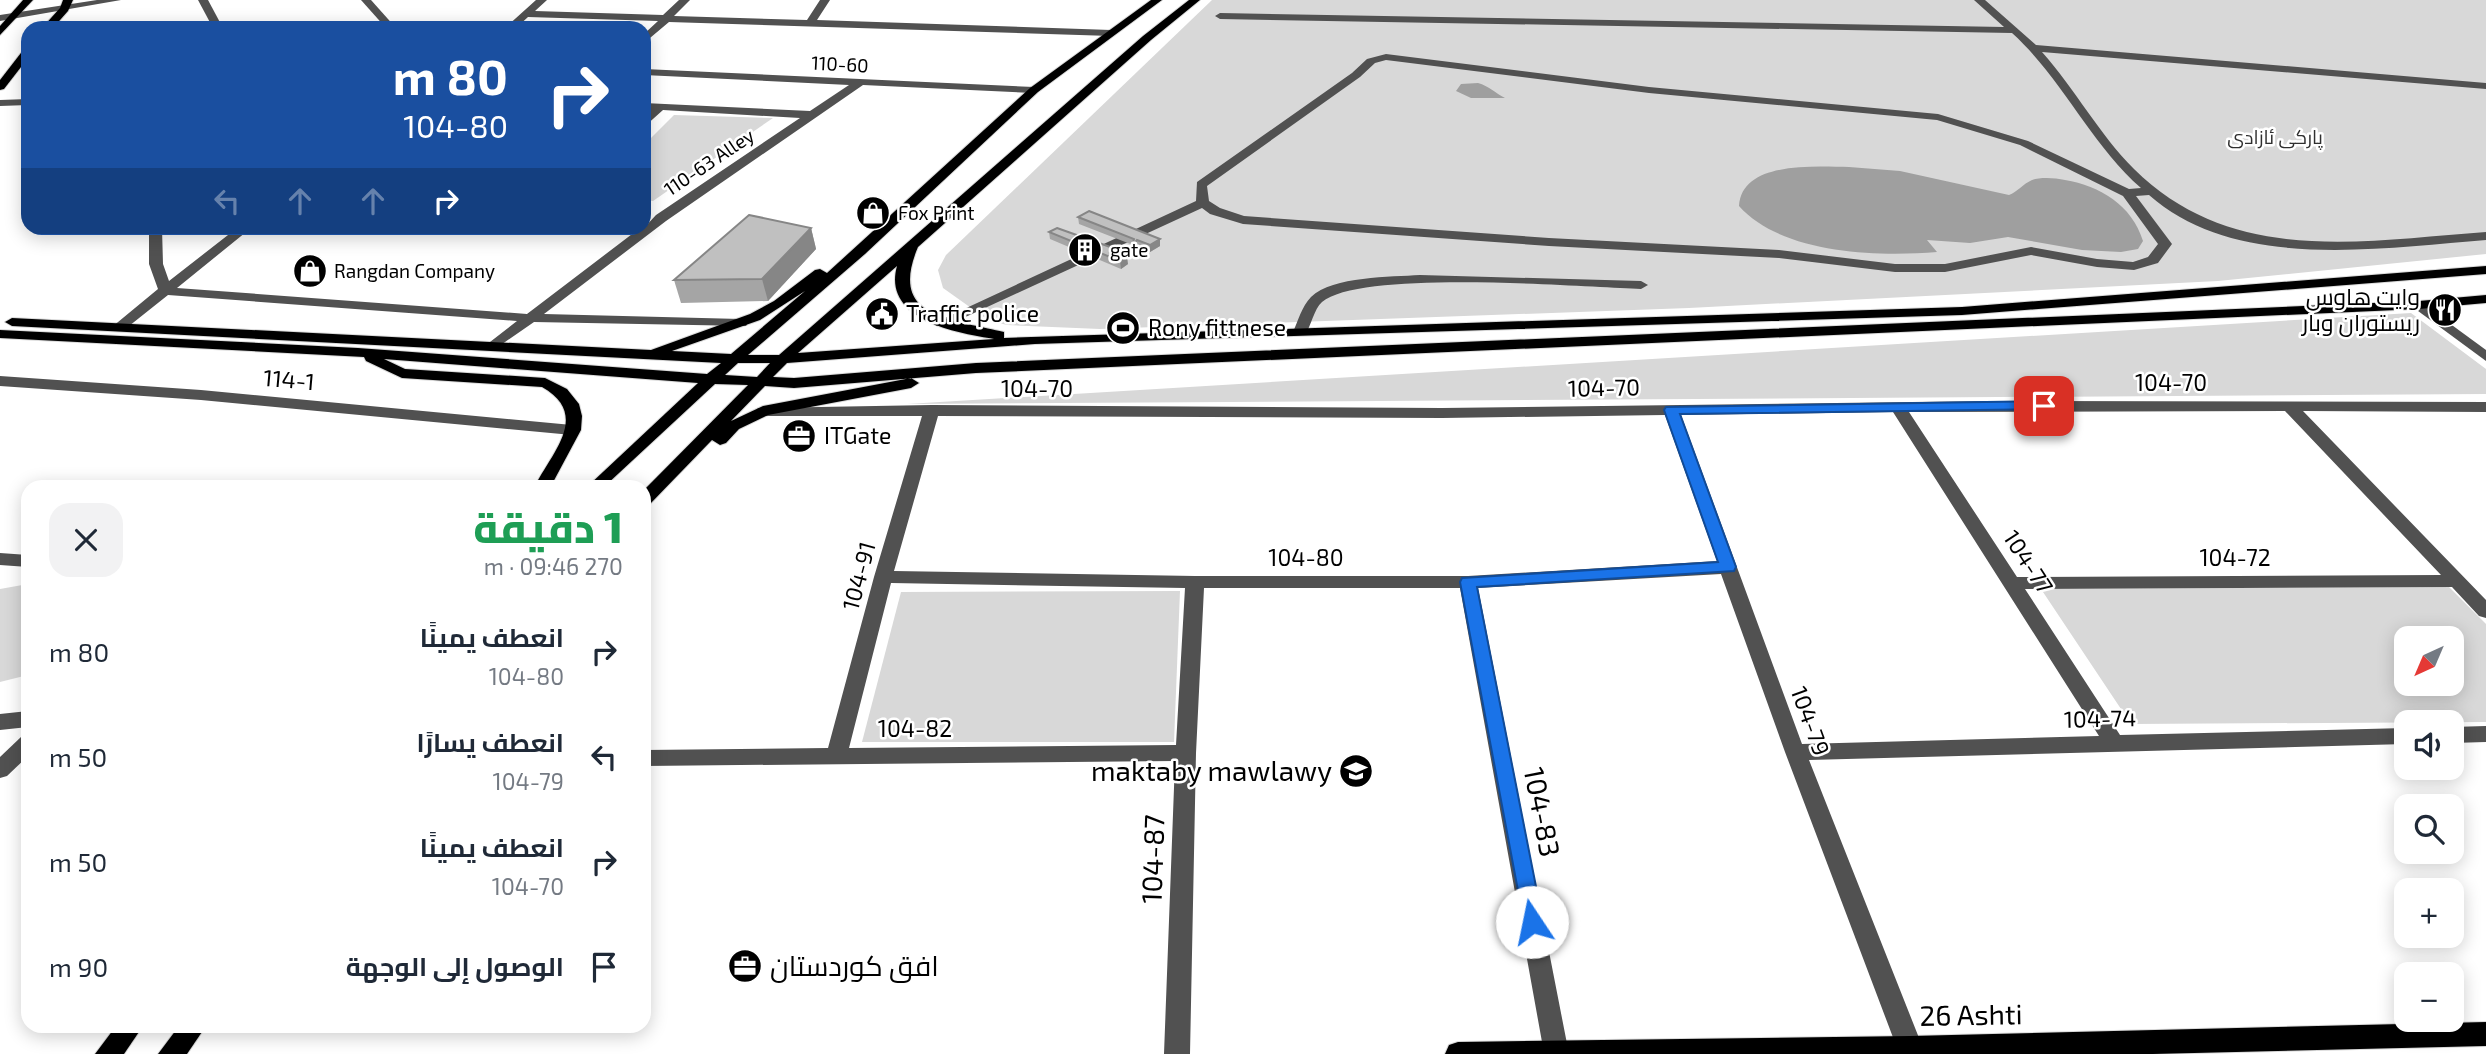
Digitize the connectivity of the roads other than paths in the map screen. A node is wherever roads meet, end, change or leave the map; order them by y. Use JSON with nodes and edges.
{"nodes":[{"id":1,"x":28,"y":0,"type":"edge"},
{"id":2,"x":116,"y":0,"type":"edge"},
{"id":3,"x":203,"y":0,"type":"edge"},
{"id":4,"x":366,"y":0,"type":"edge"},
{"id":5,"x":542,"y":0,"type":"edge"},
{"id":6,"x":685,"y":0,"type":"edge"},
{"id":7,"x":825,"y":0,"type":"edge"},
{"id":8,"x":1195,"y":0,"type":"edge"},
{"id":9,"x":1979,"y":0,"type":"edge"},
{"id":10,"x":1148,"y":3,"type":"edge"},
{"id":11,"x":67,"y":5,"type":"edge"},
{"id":12,"x":527,"y":14,"type":"junction"},
{"id":13,"x":1220,"y":16,"type":"dead end"},
{"id":14,"x":14,"y":17,"type":"junction"},
{"id":15,"x":0,"y":18,"type":"edge"},
{"id":16,"x":667,"y":18,"type":"junction"},
{"id":17,"x":53,"y":21,"type":"edge"},
{"id":18,"x":214,"y":21,"type":"edge"},
{"id":19,"x":385,"y":21,"type":"edge"},
{"id":20,"x":518,"y":21,"type":"edge"},
{"id":21,"x":810,"y":24,"type":"junction"},
{"id":22,"x":2012,"y":30,"type":"junction"},
{"id":23,"x":0,"y":32,"type":"edge"},
{"id":24,"x":651,"y":33,"type":"edge"},
{"id":25,"x":1111,"y":33,"type":"junction"},
{"id":26,"x":2034,"y":48,"type":"junction"},
{"id":27,"x":21,"y":60,"type":"edge"},
{"id":28,"x":651,"y":72,"type":"edge"},
{"id":29,"x":859,"y":83,"type":"junction"},
{"id":30,"x":0,"y":86,"type":"edge"},
{"id":31,"x":2486,"y":86,"type":"edge"},
{"id":32,"x":1034,"y":90,"type":"junction"},
{"id":33,"x":21,"y":102,"type":"edge"},
{"id":34,"x":0,"y":103,"type":"edge"},
{"id":35,"x":651,"y":106,"type":"edge"},
{"id":36,"x":660,"y":107,"type":"junction"},
{"id":37,"x":812,"y":115,"type":"junction"},
{"id":38,"x":651,"y":117,"type":"edge"},
{"id":39,"x":2150,"y":191,"type":"junction"},
{"id":40,"x":2127,"y":193,"type":"junction"},
{"id":41,"x":1203,"y":203,"type":"junction"},
{"id":42,"x":651,"y":217,"type":"edge"},
{"id":43,"x":661,"y":218,"type":"junction"},
{"id":44,"x":651,"y":226,"type":"edge"},
{"id":45,"x":155,"y":235,"type":"edge"},
{"id":46,"x":235,"y":235,"type":"edge"},
{"id":47,"x":638,"y":235,"type":"edge"},
{"id":48,"x":2486,"y":236,"type":"edge"},
{"id":49,"x":913,"y":242,"type":"junction"},
{"id":50,"x":860,"y":251,"type":"junction"},
{"id":51,"x":2486,"y":270,"type":"edge"},
{"id":52,"x":1641,"y":285,"type":"dead end"},
{"id":53,"x":166,"y":291,"type":"junction"},
{"id":54,"x":2486,"y":299,"type":"edge"},
{"id":55,"x":2419,"y":305,"type":"junction"},
{"id":56,"x":528,"y":318,"type":"junction"},
{"id":57,"x":0,"y":321,"type":"edge"},
{"id":58,"x":741,"y":323,"type":"junction"},
{"id":59,"x":942,"y":323,"type":"junction"},
{"id":60,"x":119,"y":327,"type":"junction"},
{"id":61,"x":1300,"y":332,"type":"junction"},
{"id":62,"x":0,"y":334,"type":"edge"},
{"id":63,"x":1035,"y":340,"type":"junction"},
{"id":64,"x":495,"y":345,"type":"junction"},
{"id":65,"x":358,"y":352,"type":"junction"},
{"id":66,"x":649,"y":355,"type":"junction"},
{"id":67,"x":2486,"y":357,"type":"edge"},
{"id":68,"x":737,"y":359,"type":"junction"},
{"id":69,"x":783,"y":359,"type":"junction"},
{"id":70,"x":976,"y":368,"type":"junction"},
{"id":71,"x":711,"y":379,"type":"junction"},
{"id":72,"x":0,"y":381,"type":"edge"},
{"id":73,"x":760,"y":382,"type":"junction"},
{"id":74,"x":2289,"y":406,"type":"junction"},
{"id":75,"x":1898,"y":407,"type":"junction"},
{"id":76,"x":2486,"y":407,"type":"edge"},
{"id":77,"x":932,"y":410,"type":"junction"},
{"id":78,"x":1671,"y":410,"type":"junction"},
{"id":79,"x":763,"y":411,"type":"junction"},
{"id":80,"x":572,"y":430,"type":"junction"},
{"id":81,"x":546,"y":480,"type":"edge"},
{"id":82,"x":602,"y":480,"type":"edge"},
{"id":83,"x":651,"y":493,"type":"edge"},
{"id":84,"x":651,"y":496,"type":"edge"},
{"id":85,"x":0,"y":559,"type":"edge"},
{"id":86,"x":21,"y":560,"type":"edge"},
{"id":87,"x":1728,"y":567,"type":"junction"},
{"id":88,"x":883,"y":577,"type":"junction"},
{"id":89,"x":2457,"y":581,"type":"junction"},
{"id":90,"x":1195,"y":582,"type":"junction"},
{"id":91,"x":1468,"y":582,"type":"junction"},
{"id":92,"x":2012,"y":583,"type":"junction"},
{"id":93,"x":2486,"y":611,"type":"edge"},
{"id":94,"x":21,"y":720,"type":"edge"},
{"id":95,"x":0,"y":722,"type":"edge"},
{"id":96,"x":2486,"y":734,"type":"edge"},
{"id":97,"x":2464,"y":735,"type":"edge"},
{"id":98,"x":2394,"y":736,"type":"edge"},
{"id":99,"x":2115,"y":744,"type":"junction"},
{"id":100,"x":21,"y":750,"type":"edge"},
{"id":101,"x":1795,"y":752,"type":"junction"},
{"id":102,"x":1186,"y":753,"type":"junction"},
{"id":103,"x":836,"y":756,"type":"junction"},
{"id":104,"x":651,"y":758,"type":"edge"},
{"id":105,"x":0,"y":770,"type":"edge"},
{"id":106,"x":125,"y":1033,"type":"edge"},
{"id":107,"x":188,"y":1033,"type":"edge"},
{"id":108,"x":2486,"y":1034,"type":"edge"},
{"id":109,"x":1910,"y":1048,"type":"junction"},
{"id":110,"x":1557,"y":1052,"type":"edge"},
{"id":111,"x":108,"y":1054,"type":"edge"},
{"id":112,"x":171,"y":1054,"type":"edge"},
{"id":113,"x":1177,"y":1054,"type":"edge"},
{"id":114,"x":1458,"y":1054,"type":"edge"}],
"edges":[{"from":1,"to":14,"type":"main road"},
{"from":2,"to":11,"type":"street"},
{"from":3,"to":18,"type":"street"},
{"from":4,"to":19,"type":"street"},
{"from":5,"to":12,"type":"street"},
{"from":6,"to":16,"type":"street"},
{"from":7,"to":21,"type":"street"},
{"from":8,"to":49,"type":"main road"},
{"from":9,"to":22,"type":"street"},
{"from":10,"to":25,"type":"main road"},
{"from":11,"to":14,"type":"street"},
{"from":11,"to":17,"type":"main road"},
{"from":12,"to":16,"type":"street"},
{"from":12,"to":20,"type":"street"},
{"from":13,"to":22,"type":"street"},
{"from":14,"to":15,"type":"street"},
{"from":14,"to":23,"type":"main road"},
{"from":16,"to":21,"type":"street"},
{"from":16,"to":24,"type":"street"},
{"from":21,"to":25,"type":"street"},
{"from":22,"to":26,"type":"street"},
{"from":25,"to":32,"type":"main road"},
{"from":26,"to":31,"type":"street"},
{"from":26,"to":39,"type":"street"},
{"from":27,"to":30,"type":"main road"},
{"from":28,"to":29,"type":"street","name":"110-60"},
{"from":29,"to":32,"type":"street","name":"110-60"},
{"from":29,"to":37,"type":"street","name":"110-63 Alley"},
{"from":32,"to":50,"type":"main road"},
{"from":33,"to":34,"type":"street"},
{"from":35,"to":36,"type":"street"},
{"from":36,"to":37,"type":"street"},
{"from":36,"to":38,"type":"street"},
{"from":37,"to":43,"type":"street","name":"110-63 Alley"},
{"from":39,"to":40,"type":"street"},
{"from":39,"to":48,"type":"street"},
{"from":40,"to":41,"type":"street"},
{"from":40,"to":41,"type":"street"},
{"from":41,"to":59,"type":"street"},
{"from":42,"to":43,"type":"street"},
{"from":43,"to":44,"type":"street","name":"110-63 Alley"},
{"from":45,"to":53,"type":"street"},
{"from":46,"to":53,"type":"street"},
{"from":47,"to":56,"type":"street","name":"110-63 Alley"},
{"from":49,"to":59,"type":"main road"},
{"from":49,"to":69,"type":"main road"},
{"from":50,"to":58,"type":"main road"},
{"from":50,"to":68,"type":"main road"},
{"from":51,"to":61,"type":"main road"},
{"from":52,"to":61,"type":"street"},
{"from":53,"to":56,"type":"street"},
{"from":53,"to":60,"type":"street"},
{"from":54,"to":55,"type":"main road"},
{"from":55,"to":67,"type":"street"},
{"from":55,"to":70,"type":"main road"},
{"from":56,"to":58,"type":"street"},
{"from":56,"to":64,"type":"street","name":"110-63 Alley"},
{"from":57,"to":60,"type":"main road"},
{"from":58,"to":66,"type":"main road"},
{"from":59,"to":63,"type":"main road"},
{"from":60,"to":64,"type":"main road"},
{"from":61,"to":63,"type":"main road"},
{"from":62,"to":65,"type":"main road"},
{"from":63,"to":69,"type":"main road"},
{"from":64,"to":66,"type":"main road"},
{"from":65,"to":71,"type":"main road"},
{"from":65,"to":80,"type":"main road"},
{"from":66,"to":68,"type":"main road"},
{"from":68,"to":69,"type":"main road"},
{"from":68,"to":71,"type":"main road"},
{"from":69,"to":73,"type":"main road"},
{"from":70,"to":73,"type":"main road"},
{"from":70,"to":79,"type":"main road"},
{"from":71,"to":73,"type":"main road"},
{"from":71,"to":82,"type":"main road"},
{"from":72,"to":80,"type":"street","name":"114-1"},
{"from":73,"to":83,"type":"main road"},
{"from":74,"to":75,"type":"street","name":"104-70"},
{"from":74,"to":76,"type":"street","name":"104-70"},
{"from":74,"to":89,"type":"street"},
{"from":75,"to":78,"type":"street","name":"104-70"},
{"from":75,"to":92,"type":"street","name":"104-77"},
{"from":77,"to":78,"type":"street","name":"104-70"},
{"from":77,"to":79,"type":"street","name":"104-70"},
{"from":77,"to":88,"type":"street","name":"104-91"},
{"from":78,"to":87,"type":"street","name":"104-79"},
{"from":79,"to":84,"type":"main road"},
{"from":80,"to":81,"type":"main road"},
{"from":85,"to":86,"type":"street"},
{"from":87,"to":91,"type":"street","name":"104-80"},
{"from":87,"to":101,"type":"street","name":"104-79"},
{"from":88,"to":90,"type":"street","name":"104-80"},
{"from":88,"to":103,"type":"street","name":"104-91"},
{"from":89,"to":92,"type":"street","name":"104-72"},
{"from":89,"to":93,"type":"street"},
{"from":90,"to":91,"type":"street","name":"104-80"},
{"from":90,"to":102,"type":"street","name":"104-87"},
{"from":91,"to":110,"type":"street","name":"104-83"},
{"from":92,"to":99,"type":"street","name":"104-77"},
{"from":94,"to":95,"type":"street"},
{"from":96,"to":97,"type":"street"},
{"from":98,"to":99,"type":"street","name":"104-74"},
{"from":99,"to":101,"type":"street","name":"104-74"},
{"from":100,"to":105,"type":"street"},
{"from":101,"to":109,"type":"street","name":"104-79"},
{"from":102,"to":103,"type":"street","name":"104-82"},
{"from":102,"to":113,"type":"street","name":"104-87"},
{"from":103,"to":104,"type":"street","name":"104-82"},
{"from":106,"to":111,"type":"main road"},
{"from":107,"to":112,"type":"main road"},
{"from":108,"to":109,"type":"main road","name":"26 Ashti"},
{"from":109,"to":110,"type":"main road","name":"26 Ashti"},
{"from":110,"to":114,"type":"main road","name":"26 Ashti"}]}
